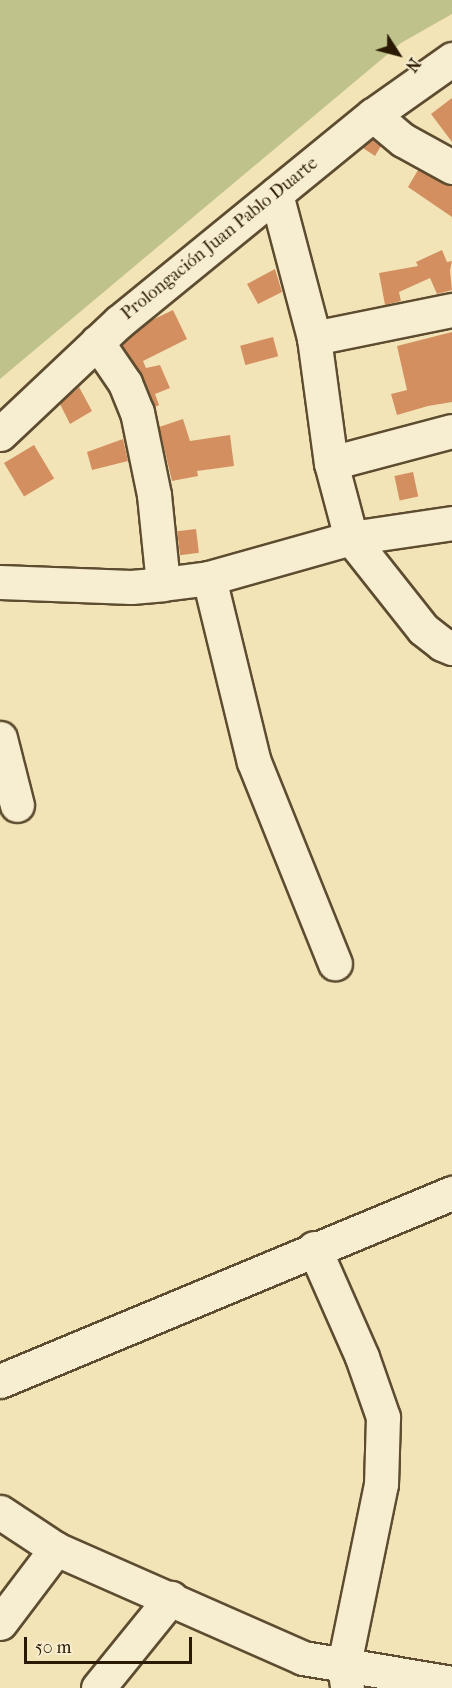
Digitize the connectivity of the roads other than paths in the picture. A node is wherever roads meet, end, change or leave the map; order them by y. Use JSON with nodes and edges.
{"nodes":[{"id":1,"x":452,"y":59,"type":"edge"},
{"id":2,"x":373,"y":115,"type":"junction"},
{"id":3,"x":452,"y":167,"type":"edge"},
{"id":4,"x":276,"y":194,"type":"junction"},
{"id":5,"x":452,"y":310,"type":"edge"},
{"id":6,"x":314,"y":338,"type":"junction"},
{"id":7,"x":97,"y":342,"type":"junction"},
{"id":8,"x":452,"y":431,"type":"edge"},
{"id":9,"x":0,"y":434,"type":"edge"},
{"id":10,"x":332,"y":463,"type":"junction"},
{"id":11,"x":452,"y":523,"type":"edge"},
{"id":12,"x":351,"y":538,"type":"junction"},
{"id":13,"x":209,"y":578,"type":"junction"},
{"id":14,"x":0,"y":582,"type":"edge"},
{"id":15,"x":163,"y":584,"type":"junction"},
{"id":16,"x":452,"y":648,"type":"edge"},
{"id":17,"x":0,"y":738,"type":"edge"},
{"id":18,"x":17,"y":805,"type":"dead end"},
{"id":19,"x":335,"y":963,"type":"dead end"},
{"id":20,"x":452,"y":1193,"type":"edge"},
{"id":21,"x":314,"y":1248,"type":"junction"},
{"id":22,"x":0,"y":1381,"type":"edge"},
{"id":23,"x":0,"y":1512,"type":"edge"},
{"id":24,"x":56,"y":1549,"type":"junction"},
{"id":25,"x":171,"y":1598,"type":"junction"},
{"id":26,"x":0,"y":1623,"type":"edge"},
{"id":27,"x":345,"y":1676,"type":"edge"},
{"id":28,"x":452,"y":1683,"type":"edge"},
{"id":29,"x":98,"y":1688,"type":"edge"}],
"edges":[{"from":1,"to":2,"type":"street","name":"Prolongación Juan Pablo Duarte"},
{"from":2,"to":3,"type":"street"},
{"from":2,"to":4,"type":"street","name":"Prolongación Juan Pablo Duarte"},
{"from":4,"to":6,"type":"street"},
{"from":4,"to":7,"type":"street","name":"Prolongación Juan Pablo Duarte"},
{"from":5,"to":6,"type":"street"},
{"from":6,"to":10,"type":"street"},
{"from":7,"to":9,"type":"street","name":"Prolongación Juan Pablo Duarte"},
{"from":7,"to":15,"type":"street"},
{"from":8,"to":10,"type":"street"},
{"from":10,"to":12,"type":"street"},
{"from":11,"to":12,"type":"street"},
{"from":12,"to":13,"type":"street"},
{"from":12,"to":16,"type":"street"},
{"from":13,"to":15,"type":"street"},
{"from":13,"to":19,"type":"street"},
{"from":14,"to":15,"type":"street"},
{"from":17,"to":18,"type":"street"},
{"from":20,"to":21,"type":"street"},
{"from":21,"to":22,"type":"street"},
{"from":21,"to":27,"type":"street"},
{"from":23,"to":24,"type":"street"},
{"from":24,"to":25,"type":"street"},
{"from":24,"to":26,"type":"street"},
{"from":25,"to":27,"type":"street"},
{"from":25,"to":29,"type":"street"},
{"from":27,"to":28,"type":"street"}]}
